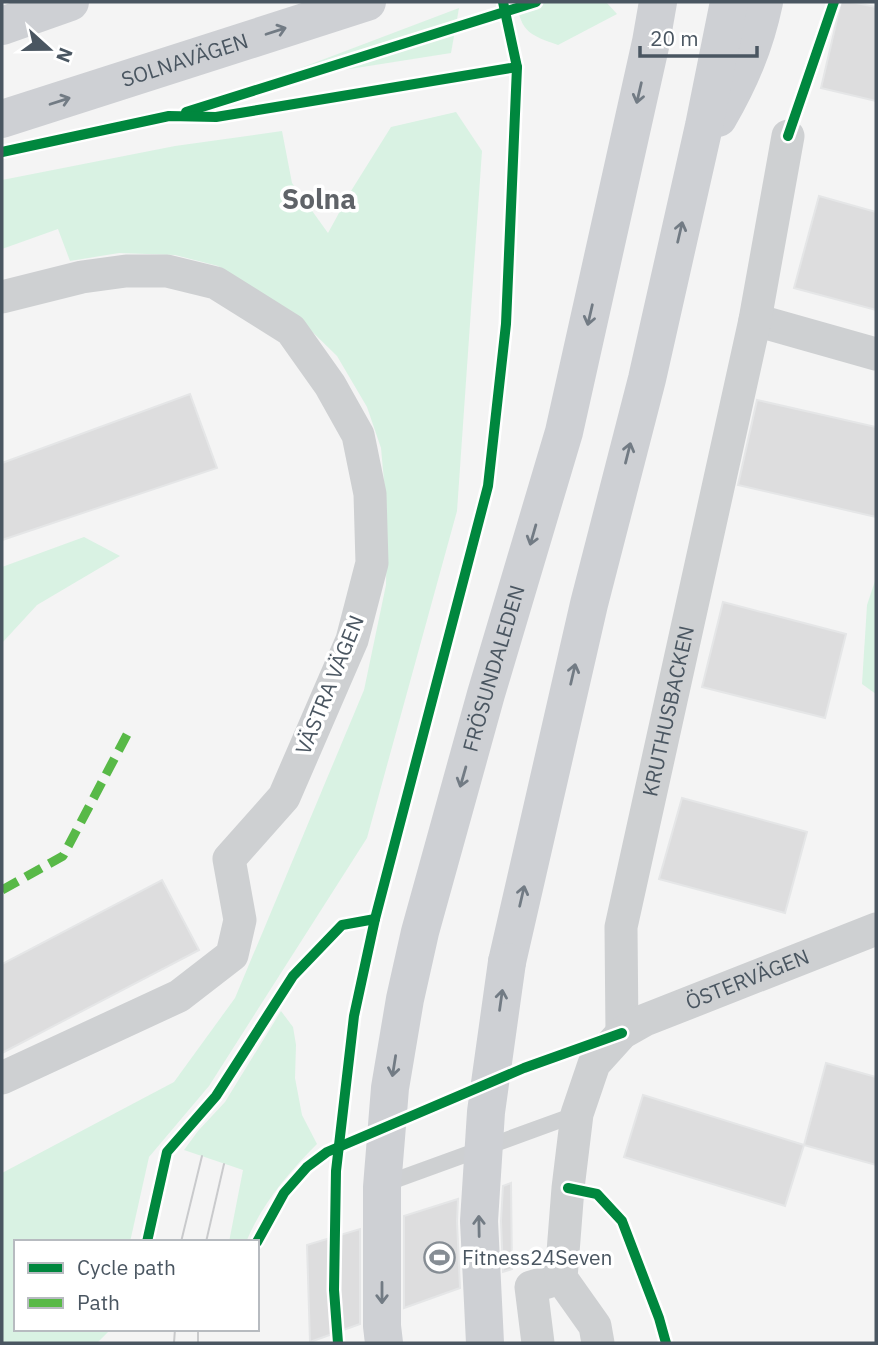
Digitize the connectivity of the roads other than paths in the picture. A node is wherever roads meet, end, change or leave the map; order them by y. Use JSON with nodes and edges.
{"nodes":[{"id":1,"x":70,"y":2,"type":"edge"},
{"id":2,"x":367,"y":2,"type":"edge"},
{"id":3,"x":639,"y":2,"type":"edge"},
{"id":4,"x":658,"y":2,"type":"edge"},
{"id":5,"x":729,"y":2,"type":"edge"},
{"id":6,"x":764,"y":2,"type":"edge"},
{"id":7,"x":2,"y":26,"type":"edge"},
{"id":8,"x":651,"y":43,"type":"junction"},
{"id":9,"x":2,"y":119,"type":"edge"},
{"id":10,"x":788,"y":136,"type":"dead end"},
{"id":11,"x":698,"y":153,"type":"junction"},
{"id":12,"x":2,"y":297,"type":"edge"},
{"id":13,"x":755,"y":320,"type":"junction"},
{"id":14,"x":876,"y":354,"type":"edge"},
{"id":15,"x":876,"y":929,"type":"edge"},
{"id":16,"x":622,"y":1033,"type":"junction"},
{"id":17,"x":2,"y":1078,"type":"edge"},
{"id":18,"x":576,"y":1114,"type":"junction"},
{"id":19,"x":393,"y":1181,"type":"dead end"},
{"id":20,"x":561,"y":1279,"type":"junction"},
{"id":21,"x":384,"y":1343,"type":"edge"},
{"id":22,"x":485,"y":1343,"type":"edge"},
{"id":23,"x":538,"y":1343,"type":"edge"},
{"id":24,"x":598,"y":1343,"type":"edge"}],
"edges":[{"from":1,"to":7,"type":"main road"},
{"from":9,"to":2,"type":"main road","name":"SOLNAVÄGEN","one_way":true},
{"from":3,"to":8,"type":"main road"},
{"from":4,"to":8,"type":"main road","name":"FRÖSUNDALEDEN"},
{"from":5,"to":11,"type":"main road"},
{"from":6,"to":11,"type":"main road"},
{"from":8,"to":21,"type":"main road","name":"FRÖSUNDALEDEN","one_way":true},
{"from":10,"to":13,"type":"street","name":"KRUTHUSBACKEN"},
{"from":22,"to":11,"type":"main road","one_way":true,"bridge":true},
{"from":12,"to":17,"type":"street","name":"VÄSTRA VÄGEN"},
{"from":13,"to":14,"type":"street"},
{"from":13,"to":16,"type":"street","name":"KRUTHUSBACKEN"},
{"from":15,"to":16,"type":"street","name":"ÖSTERVÄGEN"},
{"from":16,"to":18,"type":"street"},
{"from":18,"to":19,"type":"lane"},
{"from":18,"to":20,"type":"street"},
{"from":20,"to":23,"type":"street"},
{"from":20,"to":24,"type":"street"}]}
